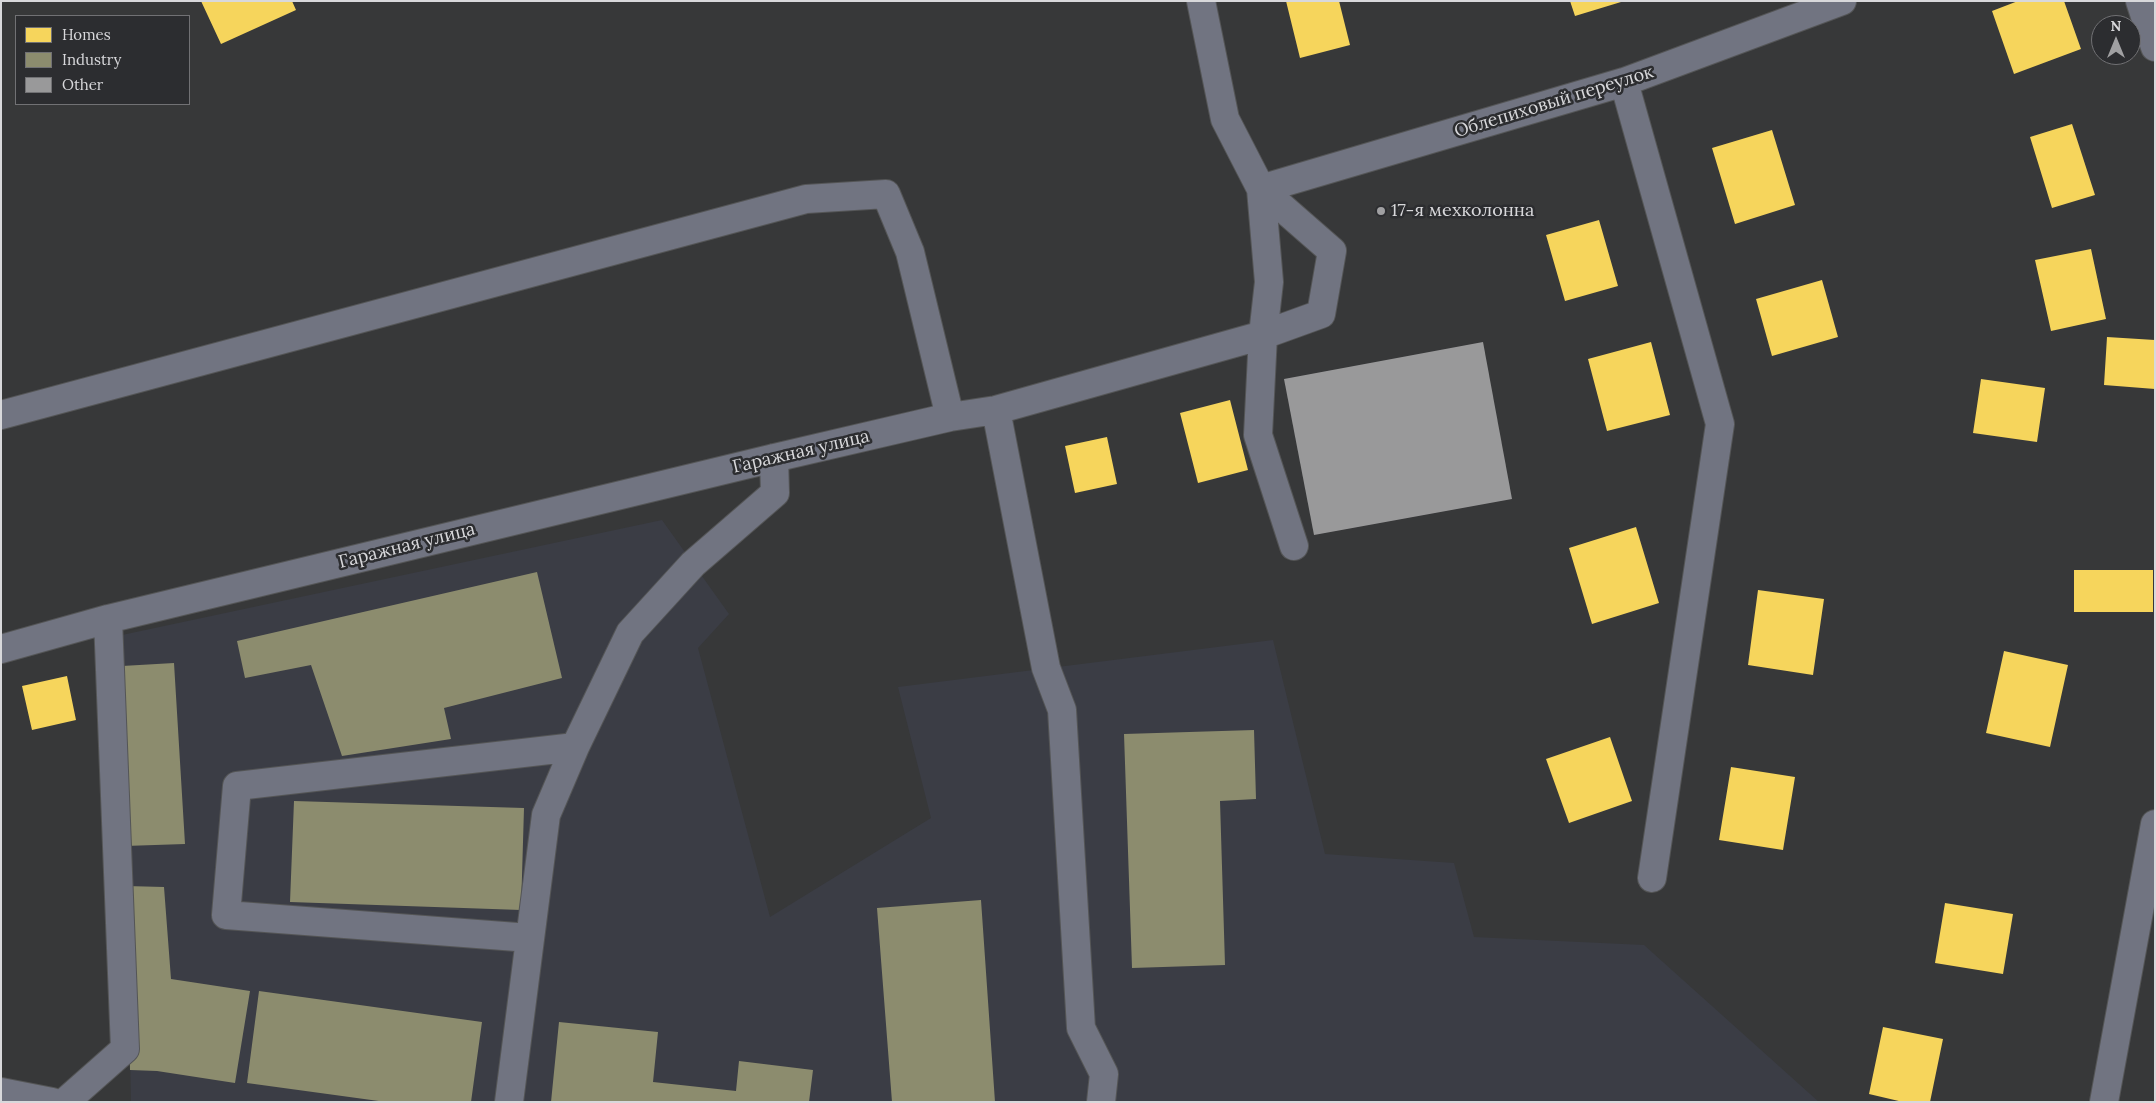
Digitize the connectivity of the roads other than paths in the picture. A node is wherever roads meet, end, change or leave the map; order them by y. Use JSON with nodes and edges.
{"nodes":[{"id":1,"x":1201,"y":1,"type":"edge"},
{"id":2,"x":1842,"y":1,"type":"edge"},
{"id":3,"x":2140,"y":1,"type":"edge"},
{"id":4,"x":2155,"y":47,"type":"edge"},
{"id":5,"x":1624,"y":82,"type":"junction"},
{"id":6,"x":1261,"y":189,"type":"junction"},
{"id":7,"x":1263,"y":336,"type":"junction"},
{"id":8,"x":996,"y":410,"type":"junction"},
{"id":9,"x":1,"y":414,"type":"edge"},
{"id":10,"x":950,"y":417,"type":"junction"},
{"id":11,"x":774,"y":458,"type":"junction"},
{"id":12,"x":1294,"y":546,"type":"dead end"},
{"id":13,"x":108,"y":618,"type":"junction"},
{"id":14,"x":1,"y":649,"type":"edge"},
{"id":15,"x":575,"y":747,"type":"junction"},
{"id":16,"x":2155,"y":824,"type":"edge"},
{"id":17,"x":1652,"y":878,"type":"dead end"},
{"id":18,"x":530,"y":938,"type":"junction"},
{"id":19,"x":1,"y":1092,"type":"edge"},
{"id":20,"x":52,"y":1102,"type":"edge"},
{"id":21,"x":65,"y":1102,"type":"edge"},
{"id":22,"x":509,"y":1102,"type":"edge"},
{"id":23,"x":1101,"y":1102,"type":"edge"},
{"id":24,"x":2104,"y":1102,"type":"edge"}],
"edges":[{"from":1,"to":6,"type":"street"},
{"from":2,"to":5,"type":"street","name":"Облепиховый переулок"},
{"from":3,"to":4,"type":"street"},
{"from":5,"to":6,"type":"street","name":"Облепиховый переулок"},
{"from":5,"to":17,"type":"street"},
{"from":6,"to":7,"type":"street"},
{"from":6,"to":7,"type":"street","name":"Гаражная улица"},
{"from":7,"to":8,"type":"street","name":"Гаражная улица"},
{"from":7,"to":12,"type":"street"},
{"from":8,"to":10,"type":"street","name":"Гаражная улица"},
{"from":8,"to":23,"type":"street"},
{"from":9,"to":10,"type":"street"},
{"from":10,"to":11,"type":"street","name":"Гаражная улица"},
{"from":11,"to":13,"type":"street","name":"Гаражная улица"},
{"from":11,"to":15,"type":"street"},
{"from":13,"to":14,"type":"street","name":"Гаражная улица"},
{"from":13,"to":21,"type":"street"},
{"from":15,"to":18,"type":"street"},
{"from":15,"to":18,"type":"street"},
{"from":16,"to":24,"type":"street"},
{"from":18,"to":22,"type":"street"},
{"from":19,"to":20,"type":"street"}]}
